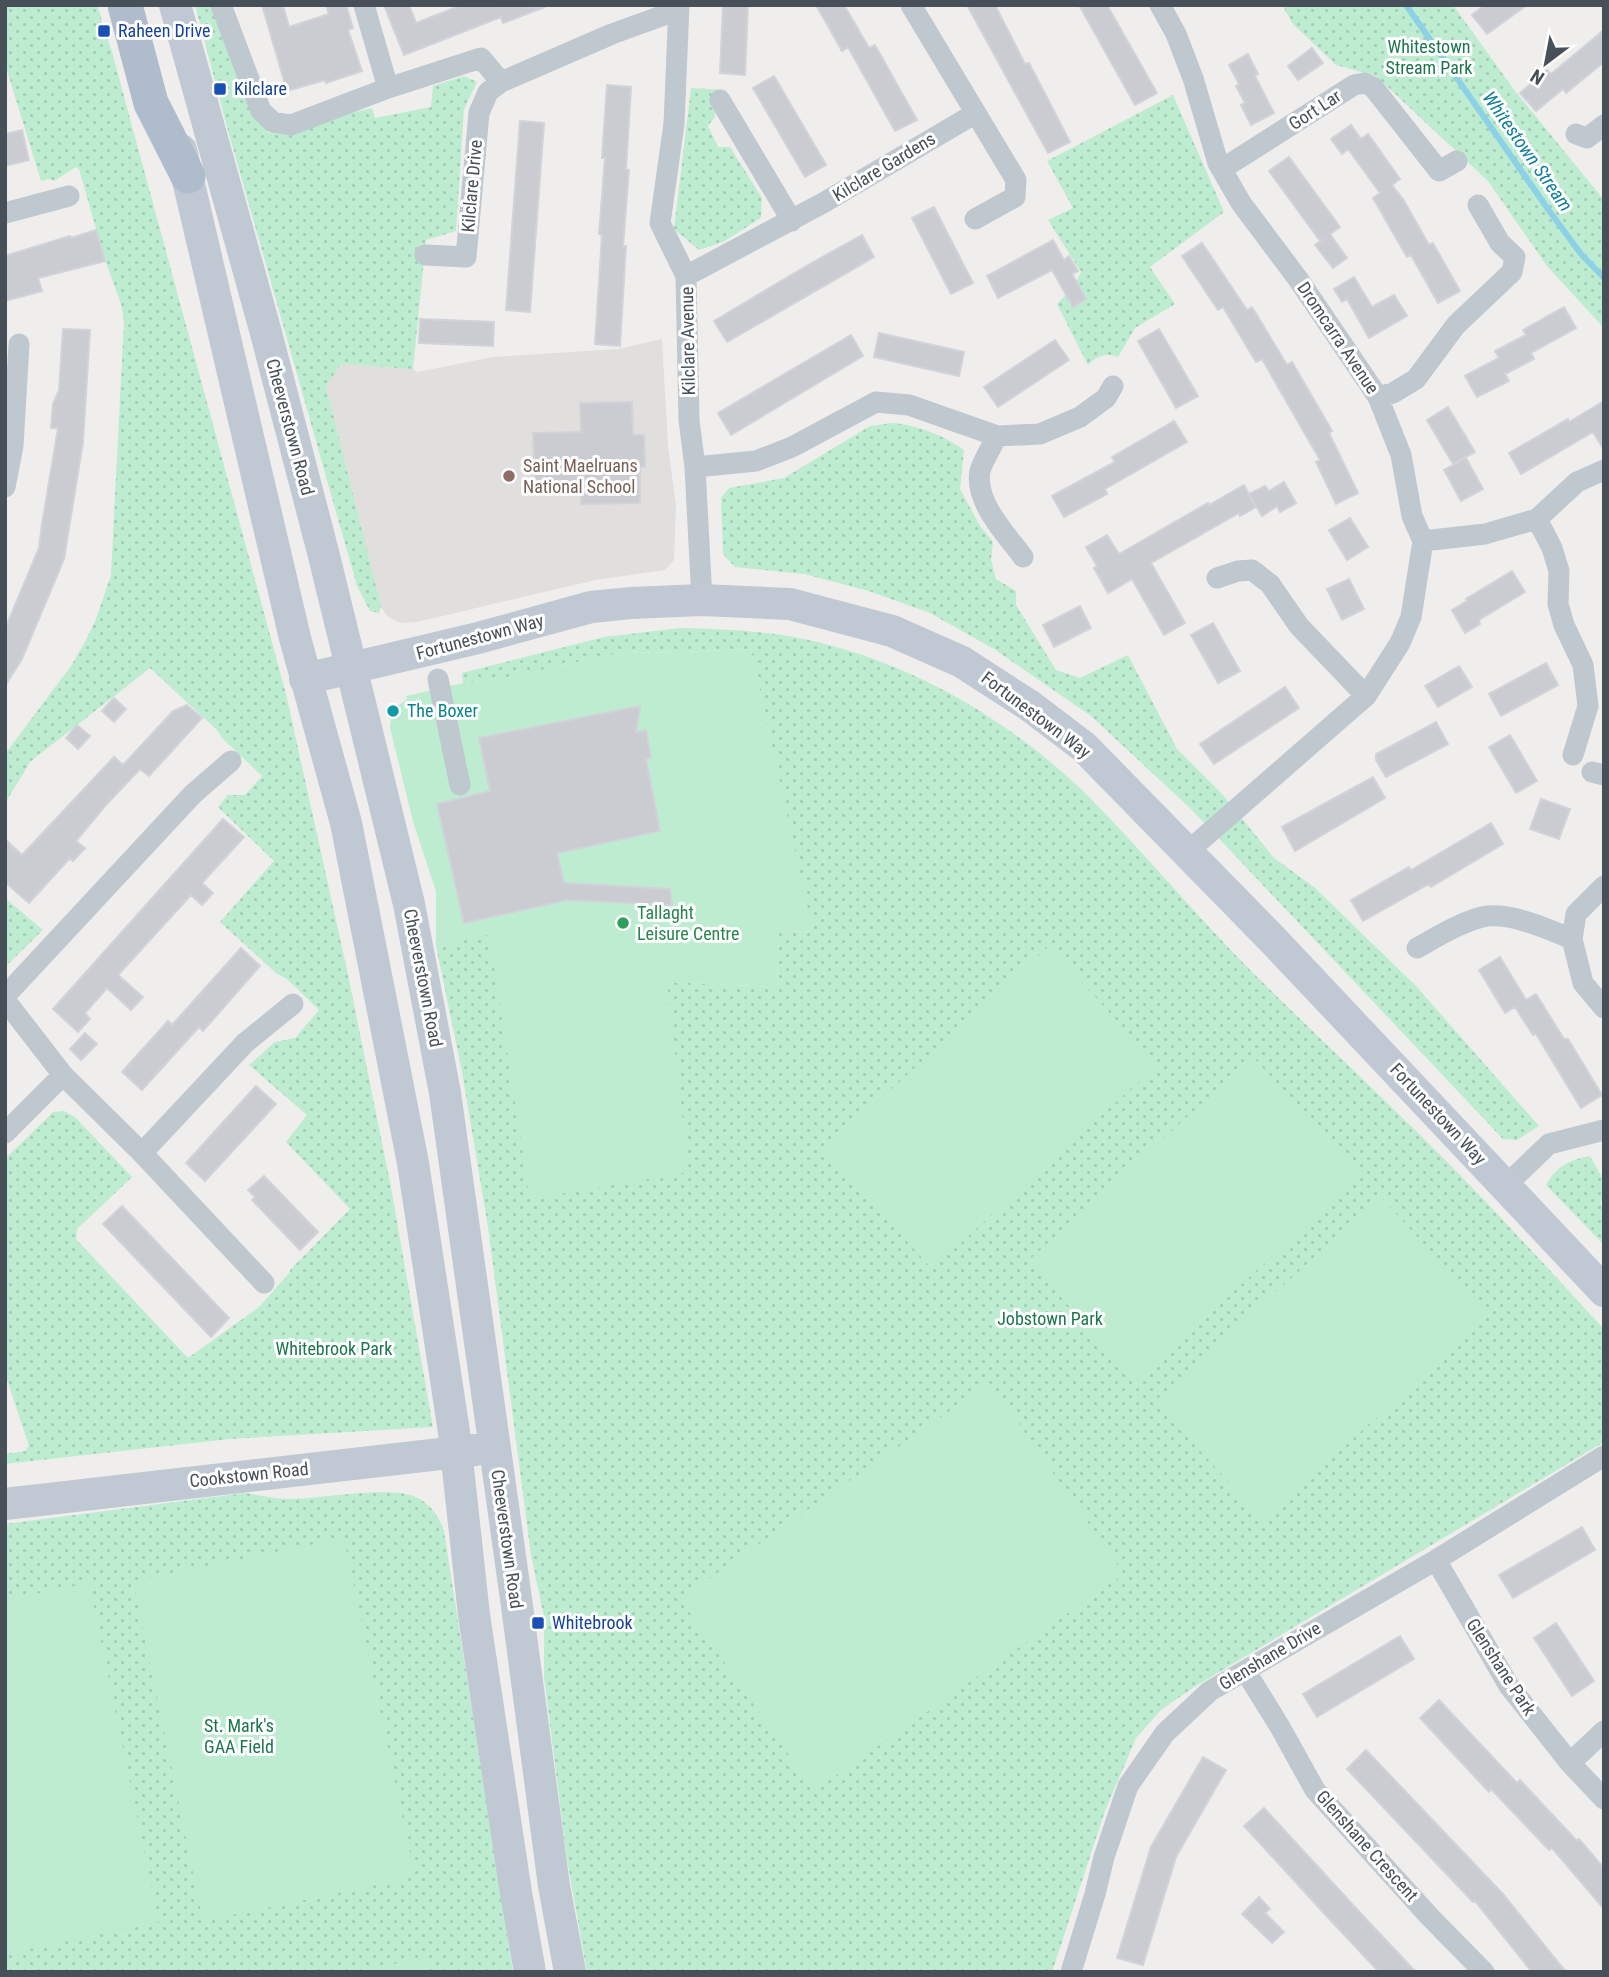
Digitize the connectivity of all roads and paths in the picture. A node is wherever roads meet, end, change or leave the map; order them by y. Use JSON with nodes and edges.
{"nodes":[{"id":1,"x":125,"y":5,"type":"edge"},
{"id":2,"x":141,"y":5,"type":"edge"},
{"id":3,"x":176,"y":5,"type":"edge"},
{"id":4,"x":221,"y":5,"type":"edge"},
{"id":5,"x":364,"y":5,"type":"edge"},
{"id":6,"x":911,"y":5,"type":"edge"},
{"id":7,"x":1160,"y":5,"type":"edge"},
{"id":8,"x":678,"y":8,"type":"edge"},
{"id":9,"x":501,"y":82,"type":"junction"},
{"id":10,"x":388,"y":88,"type":"junction"},
{"id":11,"x":720,"y":100,"type":"dead end"},
{"id":12,"x":976,"y":113,"type":"junction"},
{"id":13,"x":1604,"y":125,"type":"edge"},
{"id":14,"x":1576,"y":134,"type":"dead end"},
{"id":15,"x":1457,"y":161,"type":"dead end"},
{"id":16,"x":1222,"y":169,"type":"junction"},
{"id":17,"x":188,"y":176,"type":"junction"},
{"id":18,"x":69,"y":196,"type":"dead end"},
{"id":19,"x":1478,"y":205,"type":"dead end"},
{"id":20,"x":5,"y":213,"type":"edge"},
{"id":21,"x":975,"y":219,"type":"dead end"},
{"id":22,"x":792,"y":221,"type":"junction"},
{"id":23,"x":425,"y":255,"type":"dead end"},
{"id":24,"x":686,"y":276,"type":"junction"},
{"id":25,"x":19,"y":344,"type":"dead end"},
{"id":26,"x":1113,"y":386,"type":"dead end"},
{"id":27,"x":1378,"y":397,"type":"junction"},
{"id":28,"x":997,"y":436,"type":"junction"},
{"id":29,"x":695,"y":467,"type":"junction"},
{"id":30,"x":1604,"y":470,"type":"edge"},
{"id":31,"x":5,"y":487,"type":"edge"},
{"id":32,"x":1537,"y":519,"type":"junction"},
{"id":33,"x":1423,"y":541,"type":"junction"},
{"id":34,"x":1023,"y":558,"type":"dead end"},
{"id":35,"x":1217,"y":578,"type":"dead end"},
{"id":36,"x":702,"y":600,"type":"junction"},
{"id":37,"x":352,"y":667,"type":"junction"},
{"id":38,"x":305,"y":679,"type":"junction"},
{"id":39,"x":438,"y":679,"type":"dead end"},
{"id":40,"x":1366,"y":696,"type":"junction"},
{"id":41,"x":1573,"y":755,"type":"dead end"},
{"id":42,"x":231,"y":761,"type":"dead end"},
{"id":43,"x":460,"y":785,"type":"dead end"},
{"id":44,"x":1186,"y":853,"type":"junction"},
{"id":45,"x":1604,"y":886,"type":"edge"},
{"id":46,"x":1572,"y":939,"type":"junction"},
{"id":47,"x":1417,"y":948,"type":"dead end"},
{"id":48,"x":5,"y":998,"type":"edge"},
{"id":49,"x":293,"y":1004,"type":"dead end"},
{"id":50,"x":1604,"y":1008,"type":"edge"},
{"id":51,"x":63,"y":1075,"type":"junction"},
{"id":52,"x":1604,"y":1130,"type":"edge"},
{"id":53,"x":5,"y":1133,"type":"edge"},
{"id":54,"x":142,"y":1153,"type":"junction"},
{"id":55,"x":1506,"y":1185,"type":"junction"},
{"id":56,"x":264,"y":1283,"type":"dead end"},
{"id":57,"x":1604,"y":1291,"type":"edge"},
{"id":58,"x":494,"y":1449,"type":"junction"},
{"id":59,"x":456,"y":1451,"type":"junction"},
{"id":60,"x":1604,"y":1455,"type":"edge"},
{"id":61,"x":5,"y":1504,"type":"edge"},
{"id":62,"x":1436,"y":1560,"type":"junction"},
{"id":63,"x":1246,"y":1672,"type":"junction"},
{"id":64,"x":1604,"y":1731,"type":"edge"},
{"id":65,"x":1570,"y":1763,"type":"junction"},
{"id":66,"x":1604,"y":1799,"type":"edge"},
{"id":67,"x":530,"y":1972,"type":"edge"},
{"id":68,"x":570,"y":1972,"type":"edge"},
{"id":69,"x":1071,"y":1972,"type":"edge"},
{"id":70,"x":1483,"y":1972,"type":"edge"}],
"edges":[{"from":1,"to":17,"type":"main road"},
{"from":2,"to":17,"type":"main road"},
{"from":3,"to":37,"type":"main road","name":"Cheeverstown Road"},
{"from":4,"to":10,"type":"street"},
{"from":5,"to":10,"type":"street"},
{"from":6,"to":12,"type":"street"},
{"from":7,"to":16,"type":"street","name":"Dromcarra Avenue"},
{"from":8,"to":9,"type":"street","name":"Kilclare Drive"},
{"from":8,"to":24,"type":"street","name":"Kilclare Avenue"},
{"from":9,"to":10,"type":"street"},
{"from":9,"to":23,"type":"street","name":"Kilclare Drive"},
{"from":11,"to":22,"type":"street"},
{"from":12,"to":21,"type":"street"},
{"from":12,"to":22,"type":"street","name":"Kilclare Gardens"},
{"from":13,"to":14,"type":"street"},
{"from":15,"to":16,"type":"street","name":"Gort Lar"},
{"from":16,"to":27,"type":"street","name":"Dromcarra Avenue"},
{"from":17,"to":38,"type":"main road"},
{"from":18,"to":20,"type":"street"},
{"from":19,"to":27,"type":"street"},
{"from":22,"to":24,"type":"street","name":"Kilclare Gardens"},
{"from":24,"to":29,"type":"street","name":"Kilclare Avenue"},
{"from":25,"to":31,"type":"street"},
{"from":26,"to":28,"type":"street"},
{"from":27,"to":33,"type":"street","name":"Dromcarra Avenue"},
{"from":28,"to":29,"type":"street"},
{"from":28,"to":34,"type":"street"},
{"from":29,"to":36,"type":"street","name":"Kilclare Avenue"},
{"from":30,"to":32,"type":"street"},
{"from":32,"to":33,"type":"street"},
{"from":32,"to":41,"type":"street"},
{"from":33,"to":40,"type":"street","name":"Dromcarra Avenue"},
{"from":35,"to":40,"type":"street"},
{"from":36,"to":37,"type":"main road","name":"Fortunestown Way"},
{"from":36,"to":44,"type":"main road","name":"Fortunestown Way"},
{"from":37,"to":38,"type":"main road","name":"Fortunestown Way"},
{"from":37,"to":58,"type":"main road","name":"Cheeverstown Road"},
{"from":38,"to":59,"type":"main road"},
{"from":39,"to":43,"type":"street"},
{"from":40,"to":44,"type":"street","name":"Dromcarra Avenue"},
{"from":42,"to":48,"type":"street"},
{"from":44,"to":55,"type":"main road","name":"Fortunestown Way"},
{"from":45,"to":46,"type":"street"},
{"from":46,"to":47,"type":"street"},
{"from":46,"to":50,"type":"street"},
{"from":48,"to":51,"type":"street"},
{"from":49,"to":54,"type":"street"},
{"from":51,"to":53,"type":"street"},
{"from":51,"to":54,"type":"street"},
{"from":52,"to":55,"type":"street"},
{"from":54,"to":56,"type":"street"},
{"from":55,"to":57,"type":"main road","name":"Fortunestown Way"},
{"from":58,"to":59,"type":"main road","name":"Cookstown Road"},
{"from":58,"to":68,"type":"main road","name":"Cheeverstown Road"},
{"from":59,"to":61,"type":"main road","name":"Cookstown Road"},
{"from":59,"to":67,"type":"main road"},
{"from":60,"to":62,"type":"street","name":"Glenshane Drive"},
{"from":62,"to":63,"type":"street","name":"Glenshane Drive"},
{"from":62,"to":65,"type":"street","name":"Glenshane Park"},
{"from":63,"to":69,"type":"street","name":"Glenshane Drive"},
{"from":63,"to":70,"type":"street","name":"Glenshane Crescent"},
{"from":64,"to":65,"type":"street"},
{"from":65,"to":66,"type":"street","name":"Glenshane Park"}]}
